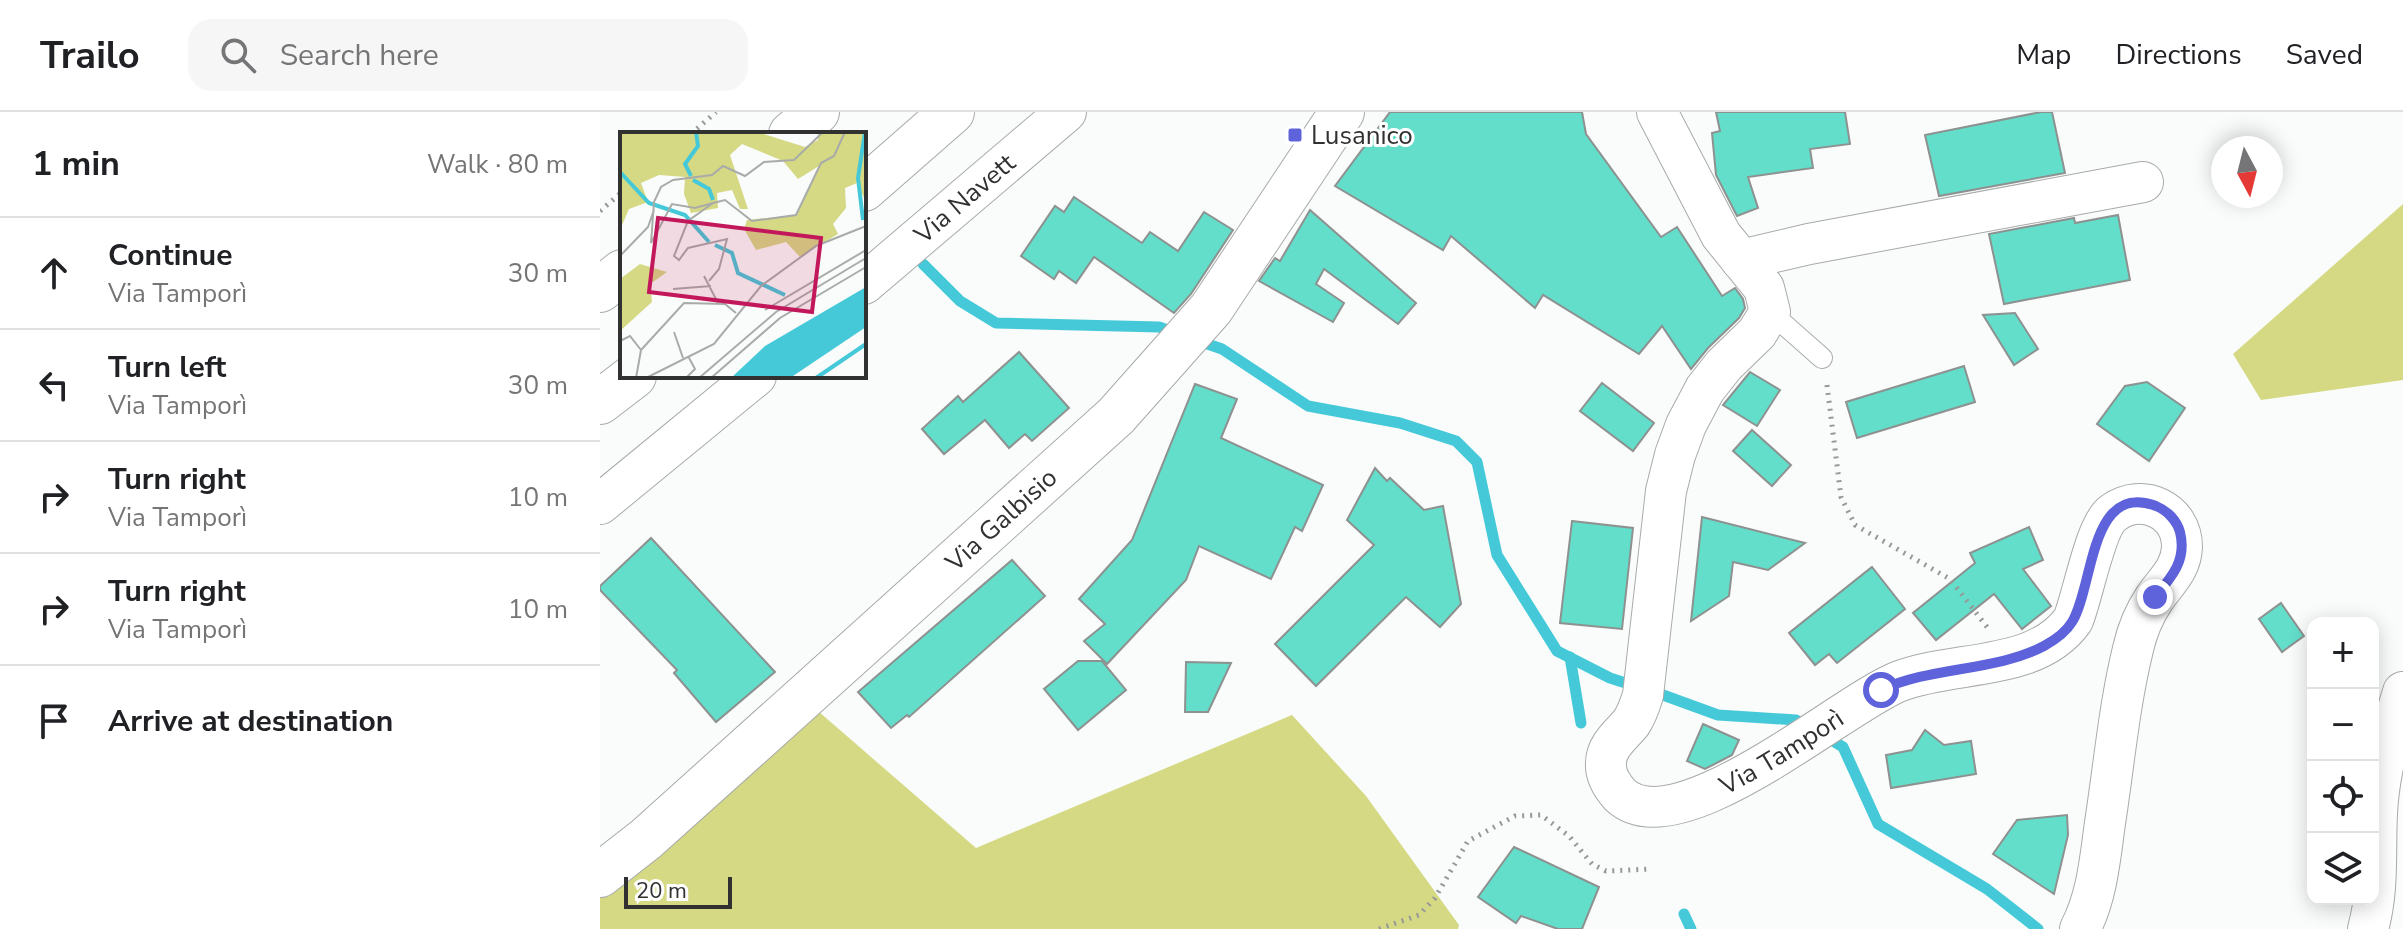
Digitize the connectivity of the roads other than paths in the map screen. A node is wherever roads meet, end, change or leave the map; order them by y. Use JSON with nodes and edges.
{"nodes":[{"id":1,"x":817,"y":112,"type":"edge"},
{"id":2,"x":952,"y":112,"type":"edge"},
{"id":3,"x":1066,"y":112,"type":"edge"},
{"id":4,"x":1342,"y":112,"type":"edge"},
{"id":5,"x":1657,"y":112,"type":"edge"},
{"id":6,"x":793,"y":132,"type":"edge"},
{"id":7,"x":2143,"y":182,"type":"dead end"},
{"id":8,"x":866,"y":187,"type":"edge"},
{"id":9,"x":1741,"y":260,"type":"junction"},
{"id":10,"x":620,"y":274,"type":"edge"},
{"id":11,"x":866,"y":282,"type":"edge"},
{"id":12,"x":600,"y":290,"type":"edge"},
{"id":13,"x":1770,"y":312,"type":"junction"},
{"id":14,"x":1822,"y":358,"type":"road end"},
{"id":15,"x":631,"y":378,"type":"edge"},
{"id":16,"x":754,"y":378,"type":"edge"},
{"id":17,"x":600,"y":402,"type":"edge"},
{"id":18,"x":600,"y":504,"type":"edge"},
{"id":19,"x":2403,"y":692,"type":"edge"},
{"id":20,"x":600,"y":875,"type":"edge"},
{"id":21,"x":2080,"y":929,"type":"edge"},
{"id":22,"x":2368,"y":929,"type":"edge"}],
"edges":[{"from":1,"to":6,"type":"main road"},
{"from":2,"to":8,"type":"main road"},
{"from":3,"to":11,"type":"street","name":"Via Navett"},
{"from":4,"to":20,"type":"main road","name":"Via Galbisio"},
{"from":5,"to":9,"type":"street"},
{"from":7,"to":9,"type":"street"},
{"from":9,"to":13,"type":"street"},
{"from":10,"to":12,"type":"main road"},
{"from":13,"to":14,"type":"lane"},
{"from":13,"to":21,"type":"street","name":"Via Tamporì"},
{"from":15,"to":17,"type":"main road"},
{"from":16,"to":18,"type":"street"},
{"from":19,"to":22,"type":"street"}]}
